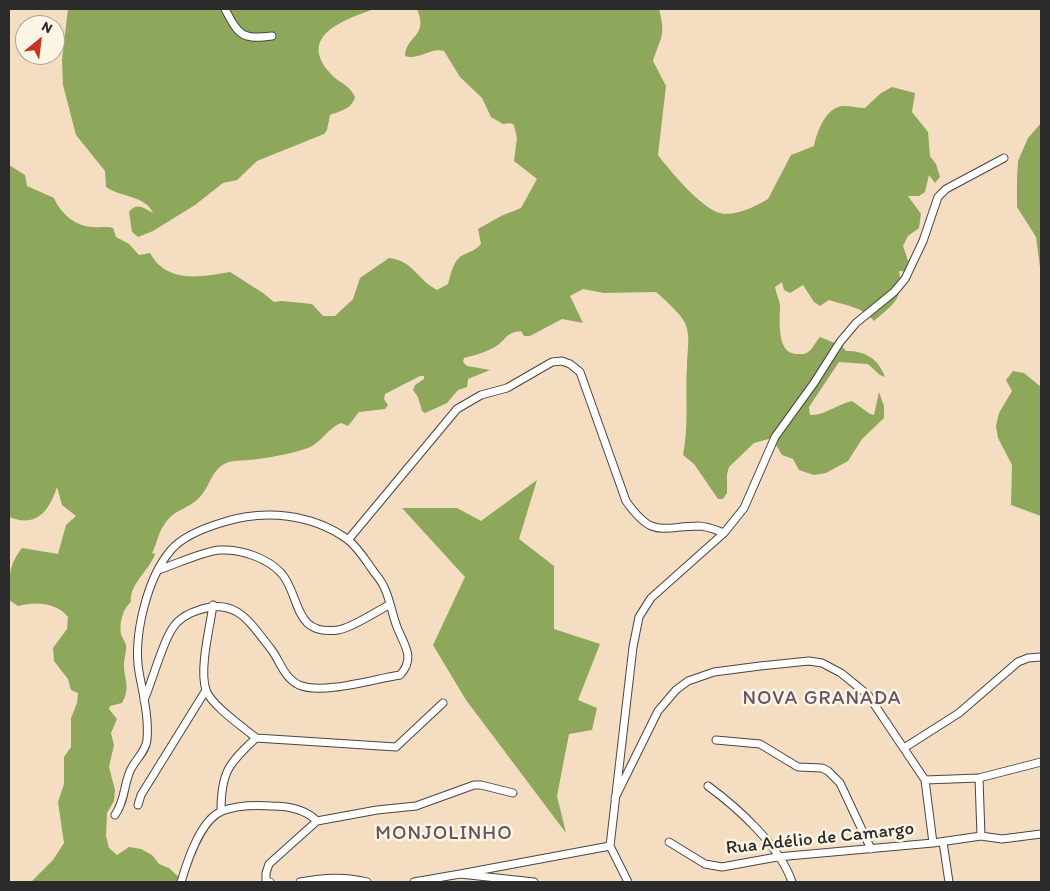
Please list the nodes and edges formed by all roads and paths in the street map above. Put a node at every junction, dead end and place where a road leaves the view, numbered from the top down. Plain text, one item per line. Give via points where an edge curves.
1 (225, 9) edge
2 (272, 36) dead end
3 (1004, 158) dead end
4 (724, 532) junction
5 (348, 540) junction
6 (157, 570) junction
7 (213, 605) junction
8 (389, 605) junction
9 (1041, 657) edge
10 (206, 690) junction
11 (144, 700) junction
12 (443, 703) dead end
13 (256, 738) junction
14 (716, 740) dead end
15 (904, 748) junction
16 (1041, 762) edge
17 (979, 778) junction
18 (925, 780) junction
19 (708, 786) dead end
20 (513, 793) dead end
21 (615, 798) junction
22 (138, 805) dead end
23 (221, 811) junction
24 (115, 815) dead end
25 (317, 821) junction
26 (1041, 834) edge
27 (980, 836) junction
28 (669, 842) dead end
29 (942, 842) junction
30 (933, 843) junction
31 (610, 846) junction
32 (871, 849) junction
33 (777, 856) junction
34 (460, 874) junction
35 (180, 882) edge
36 (268, 882) edge
37 (300, 882) edge
38 (367, 882) edge
39 (414, 882) edge
40 (534, 882) edge
41 (628, 882) edge
42 (792, 882) edge
43 (949, 882) edge

1 - 2 street via 240,34 252,39
3 - 4 street via 946,189 938,197 923,241 905,279 856,323 840,342 775,437 744,508
4 - 5 street via 697,526 660,529 638,516 626,501 580,372 562,361 552,362 507,388 481,396 458,409
4 - 21 street via 659,589 639,617
5 - 6 street via 317,525 285,515 250,515 223,522 186,538 171,550
5 - 8 street via 364,556 384,587
6 - 8 street via 219,550 260,557 282,574 299,614 308,624 326,631 340,630
6 - 11 street via 146,596 140,624 139,670
7 - 8 street via 234,608 250,622 288,678 307,687 326,688 400,675 407,667 408,654
7 - 10 street via 204,673
7 - 11 street via 188,614 172,629
9 - 15 street via 1018,662 959,712
10 - 13 street
10 - 22 street via 141,795
11 - 24 street via 146,746 131,769 123,803
12 - 13 street via 396,747
13 - 23 street via 230,765 221,785
14 - 32 street via 760,744 798,767 828,771 840,783
15 - 18 street
15 - 21 street via 868,695 841,672 822,663 788,663 714,672 688,681 667,700 649,726
16 - 17 street
17 - 18 street
17 - 27 street
18 - 30 street
19 - 33 street via 754,824
20 - 25 street via 474,785 416,806
21 - 31 street
23 - 25 street via 253,805 276,806 309,812
23 - 35 street via 204,828 192,848
25 - 36 street via 269,864
26 - 27 street, Rua Adélio de Camargo via 997,839
27 - 29 street, Rua Adélio de Camargo
28 - 33 street, Rua Adélio de Camargo via 713,866
29 - 30 street, Rua Adélio de Camargo
29 - 43 street
30 - 32 street, Rua Adélio de Camargo
31 - 34 street
31 - 41 street
32 - 33 street, Rua Adélio de Camargo
33 - 42 street
34 - 39 street
34 - 40 street
37 - 38 street via 326,878

